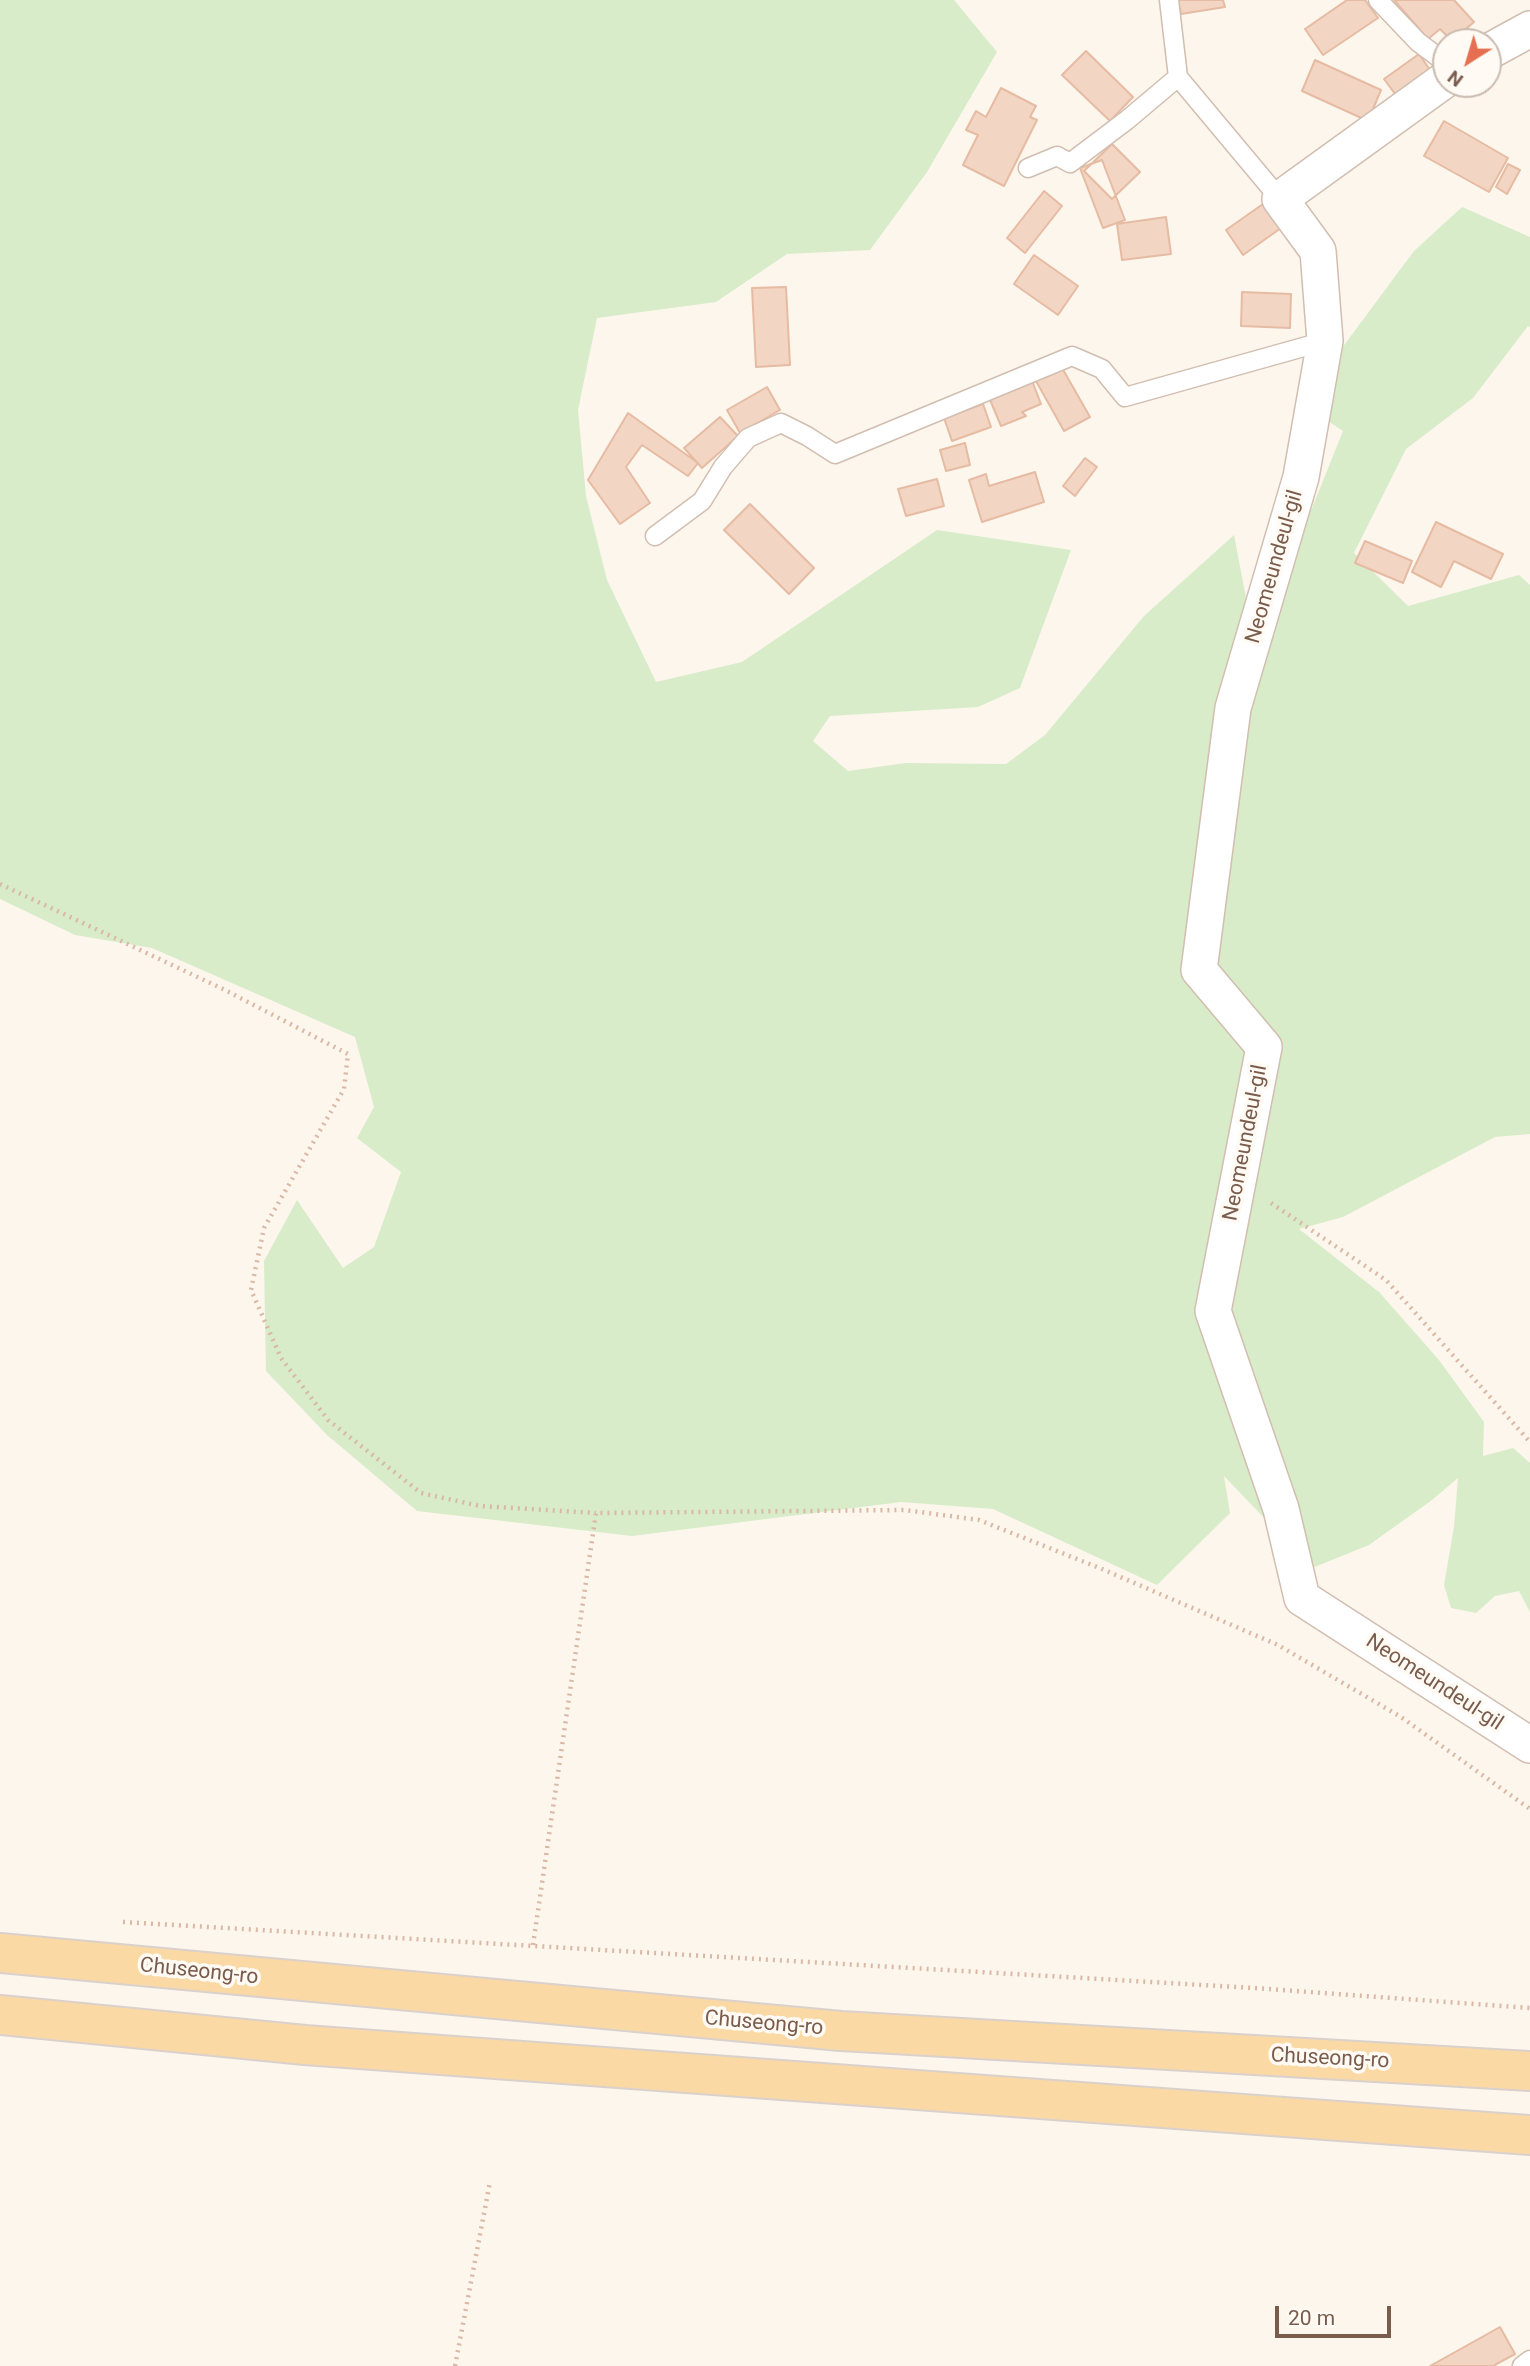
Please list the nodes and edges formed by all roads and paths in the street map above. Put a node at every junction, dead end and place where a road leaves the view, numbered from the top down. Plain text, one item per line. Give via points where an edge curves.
1 (1169, 0) edge
2 (1378, 0) edge
3 (1530, 29) edge
4 (1502, 44) edge
5 (1432, 53) edge
6 (1178, 77) junction
7 (1432, 89) edge
8 (1028, 168) dead end
9 (1280, 200) junction
10 (1325, 341) junction
11 (655, 536) dead end
12 (0, 884) edge
13 (1238, 1181) junction
14 (1530, 1442) edge
15 (596, 1513) junction
16 (1530, 1745) edge
17 (1530, 1809) edge
18 (119, 1922) dead end
19 (533, 1945) junction
20 (0, 1953) edge
21 (1530, 2008) edge
22 (0, 2015) edge
23 (1530, 2071) edge
24 (1530, 2135) edge
25 (489, 2182) dead end
26 (1530, 2360) edge
27 (455, 2366) edge
28 (1522, 2366) edge

1 - 6 lane
2 - 5 lane
3 - 4 street
6 - 8 lane via 1070,163 1057,156
6 - 9 lane, Neomeundeul-gil
7 - 9 street
9 - 10 street, Neomeundeul-gil via 1318,250
10 - 11 lane via 1125,397 1102,369 1072,356 835,454 781,423 748,438 702,501
10 - 13 street, Neomeundeul-gil via 1301,477 1233,708 1199,971 1264,1047
12 - 15 path via 223,989 348,1054 344,1089 264,1228 251,1290 281,1358 328,1420 421,1493 480,1506
13 - 14 path via 1387,1280
13 - 16 street, Neomeundeul-gil via 1213,1311 1281,1509 1301,1598
15 - 17 path via 905,1510 979,1520 1278,1645 1401,1717
15 - 19 path
18 - 19 path
19 - 21 path
20 - 23 main road, Chuseong-ro via 841,2031
22 - 24 main road via 305,2045
25 - 27 path
26 - 28 lane

